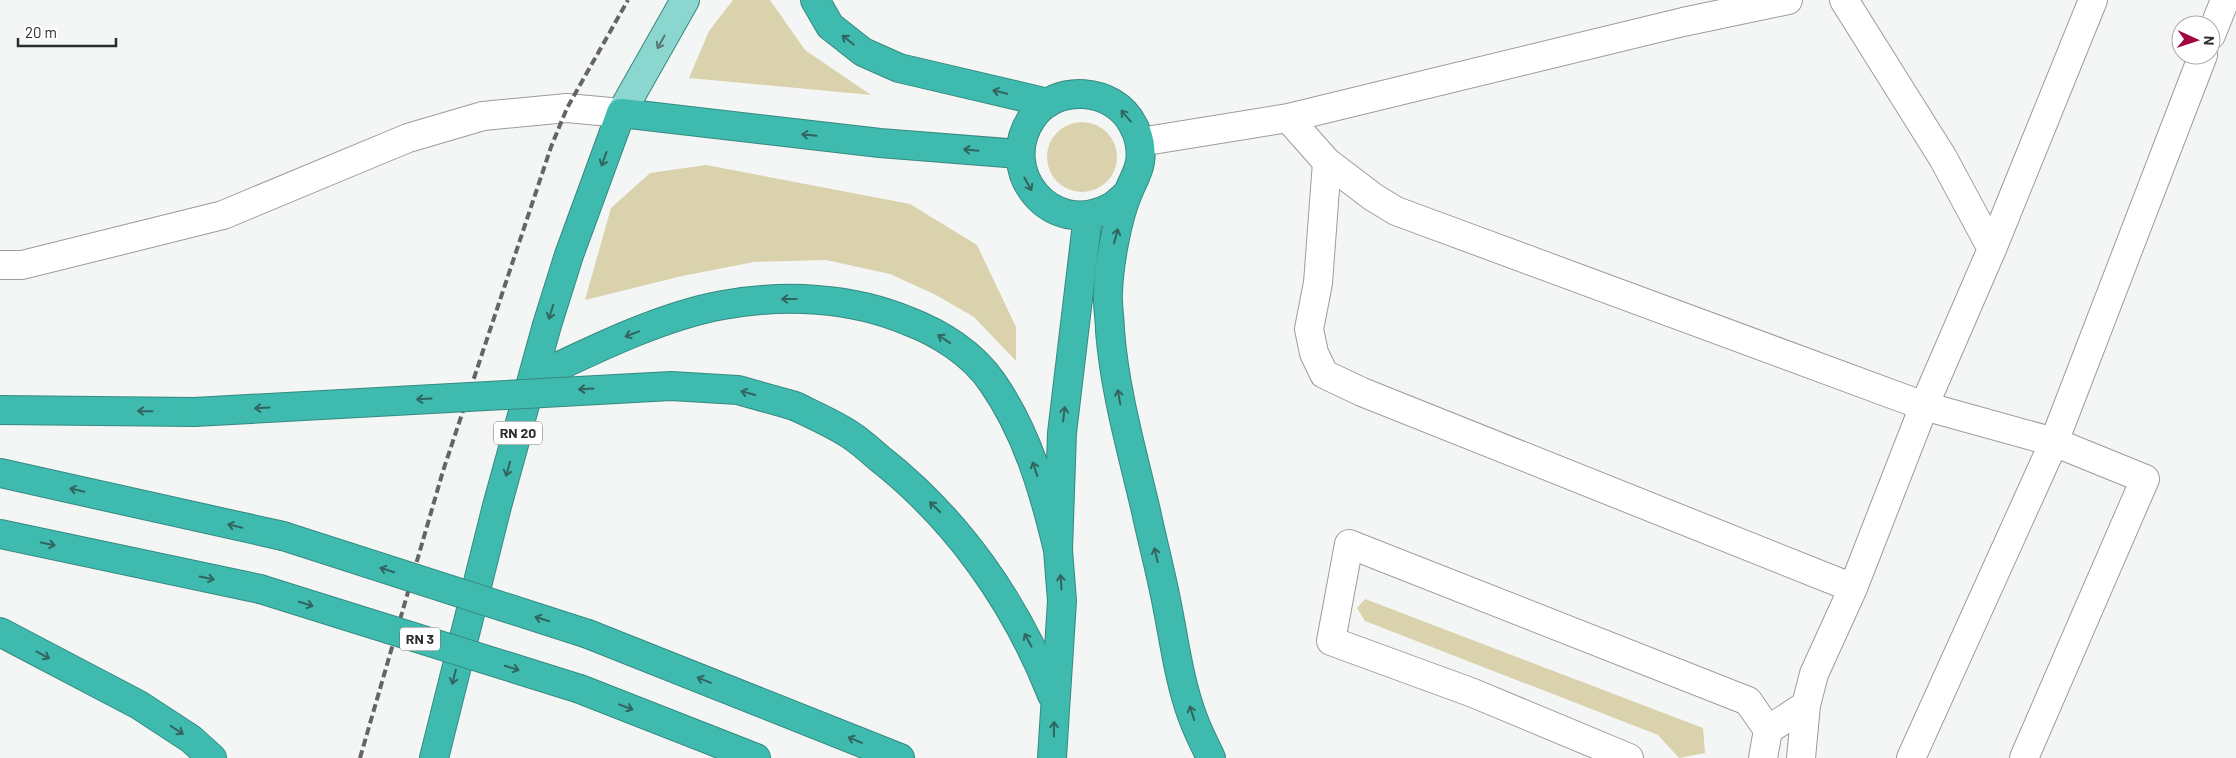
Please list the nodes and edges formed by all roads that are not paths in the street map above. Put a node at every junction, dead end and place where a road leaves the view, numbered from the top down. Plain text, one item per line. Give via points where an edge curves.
1 (686, 0) edge
2 (815, 0) edge
3 (1788, 0) edge
4 (1844, 0) edge
5 (2093, 0) edge
6 (2225, 0) edge
7 (2219, 15) edge
8 (2199, 65) edge
9 (1048, 103) junction
10 (621, 113) junction
11 (1288, 118) junction
12 (1140, 142) junction
13 (1019, 154) junction
14 (1327, 162) junction
15 (1128, 193) junction
16 (1088, 215) junction
17 (1992, 249) junction
18 (0, 265) edge
19 (534, 378) junction
20 (1924, 406) junction
21 (0, 410) edge
22 (2054, 442) junction
23 (0, 473) edge
24 (0, 534) edge
25 (1058, 550) junction
26 (1853, 588) junction
27 (0, 632) edge
28 (1054, 701) junction
29 (1806, 705) junction
30 (1768, 730) junction
31 (212, 758) edge
32 (434, 758) edge
33 (756, 758) edge
34 (900, 758) edge
35 (1052, 758) edge
36 (1211, 758) edge
37 (1629, 758) edge
38 (1763, 758) edge
39 (1801, 758) edge
40 (1911, 758) edge
41 (2024, 758) edge

1 -> 10 main road, RN 20
9 -> 2 highway via 899,68 863,52 830,26
3 - 11 street via 1683,22
4 - 17 street via 1943,158
5 - 17 street
6 - 7 street
8 - 22 street
12 -> 9 highway via 1133,123 1120,108 1104,98 1085,93 1066,95
9 - 13 highway via 1032,116 1023,134
13 -> 10 highway via 880,143
10 - 18 street via 567,108 483,116 408,138 223,215 22,265
10 -> 19 highway, RN 20 via 568,256
11 - 12 street
11 - 14 street
12 - 15 highway via 1141,160
13 -> 16 highway via 1023,175 1033,193 1048,207 1068,215
14 - 20 street via 1396,211
14 - 26 street via 1318,283 1309,329 1314,353 1324,374
15 - 16 highway via 1110,208
36 -> 15 highway via 1193,718 1182,679 1112,357 1108,294 1114,245
25 -> 16 highway via 1062,433
17 - 20 street
25 -> 19 highway via 1030,452 992,381 965,353 928,328 883,310 838,301 787,299 723,304 629,335
19 -> 32 highway, RN 20 via 497,506
20 - 22 street
20 - 26 street
28 -> 21 highway, bridge via 1039,662 997,586 941,514 900,473 850,434 795,406 738,390 671,386 194,412
22 - 40 street
22 - 41 street via 2145,479
34 -> 23 highway, bridge via 588,634 283,536
24 -> 33 highway, RN 3, bridge via 260,589 580,689
28 -> 25 highway via 1062,601
26 - 29 street via 1814,674
27 -> 31 highway via 139,705 191,739
35 -> 28 highway
29 - 30 street
29 - 39 street
30 - 37 street via 1748,701 1349,544 1331,641 1473,693
30 - 38 street

